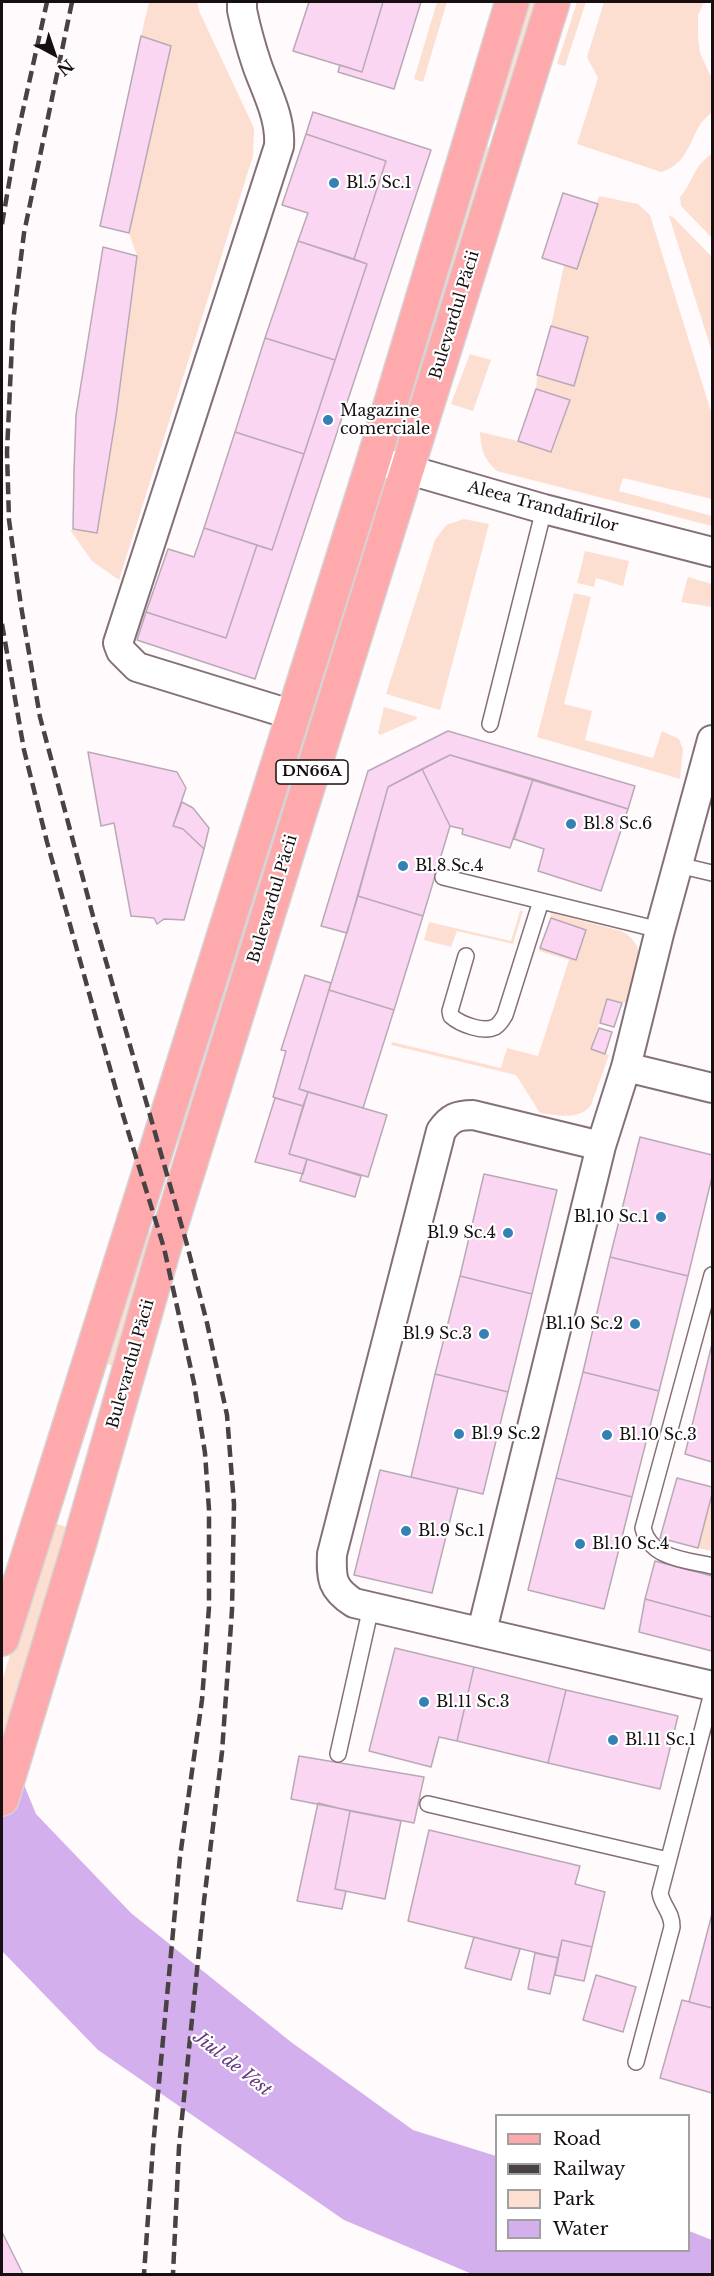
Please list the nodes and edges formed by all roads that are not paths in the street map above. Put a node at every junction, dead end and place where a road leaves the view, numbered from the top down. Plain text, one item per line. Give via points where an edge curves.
1 (242, 2) edge
2 (512, 2) edge
3 (553, 2) edge
4 (374, 459) junction
5 (407, 470) junction
6 (544, 509) junction
7 (712, 552) edge
8 (293, 715) junction
9 (490, 724) dead end
10 (712, 740) edge
11 (678, 865) junction
12 (712, 873) edge
13 (442, 877) dead end
14 (541, 901) junction
15 (660, 930) junction
16 (466, 956) dead end
17 (626, 1067) junction
18 (712, 1088) edge
19 (601, 1146) junction
20 (712, 1275) edge
21 (712, 1566) edge
22 (371, 1607) junction
23 (483, 1631) junction
24 (2, 1639) edge
25 (712, 1686) edge
26 (712, 1693) edge
27 (338, 1754) dead end
28 (2, 1799) edge
29 (428, 1804) dead end
30 (668, 1860) junction
31 (636, 2062) dead end

1 - 8 street via 256,63 278,118 279,146 118,643 137,668
2 - 4 main road, DN66A
3 - 5 main road, Bulevardul Păcii / DN66A
4 - 5 street, Aleea Trandafirilor
4 - 8 main road, DN66A
5 - 6 street, Aleea Trandafirilor
5 - 28 main road, Bulevardul Păcii / DN66A via 164,1248
6 - 7 street, Aleea Trandafirilor
6 - 9 lane
8 - 24 main road, DN66A
10 - 11 street
11 - 12 lane
11 - 15 street
13 - 14 lane
14 - 15 lane
14 - 16 lane via 505,1015 496,1026 486,1029 451,1016
15 - 17 street
17 - 18 street
17 - 19 street
19 - 22 street via 472,1115 449,1120 441,1131 332,1554 335,1587 354,1603
19 - 23 street
20 - 21 lane via 643,1528 652,1547 664,1554
22 - 23 street
22 - 27 lane
23 - 25 street
26 - 30 lane
29 - 30 lane
30 - 31 lane via 660,1893 672,1917 672,1928

